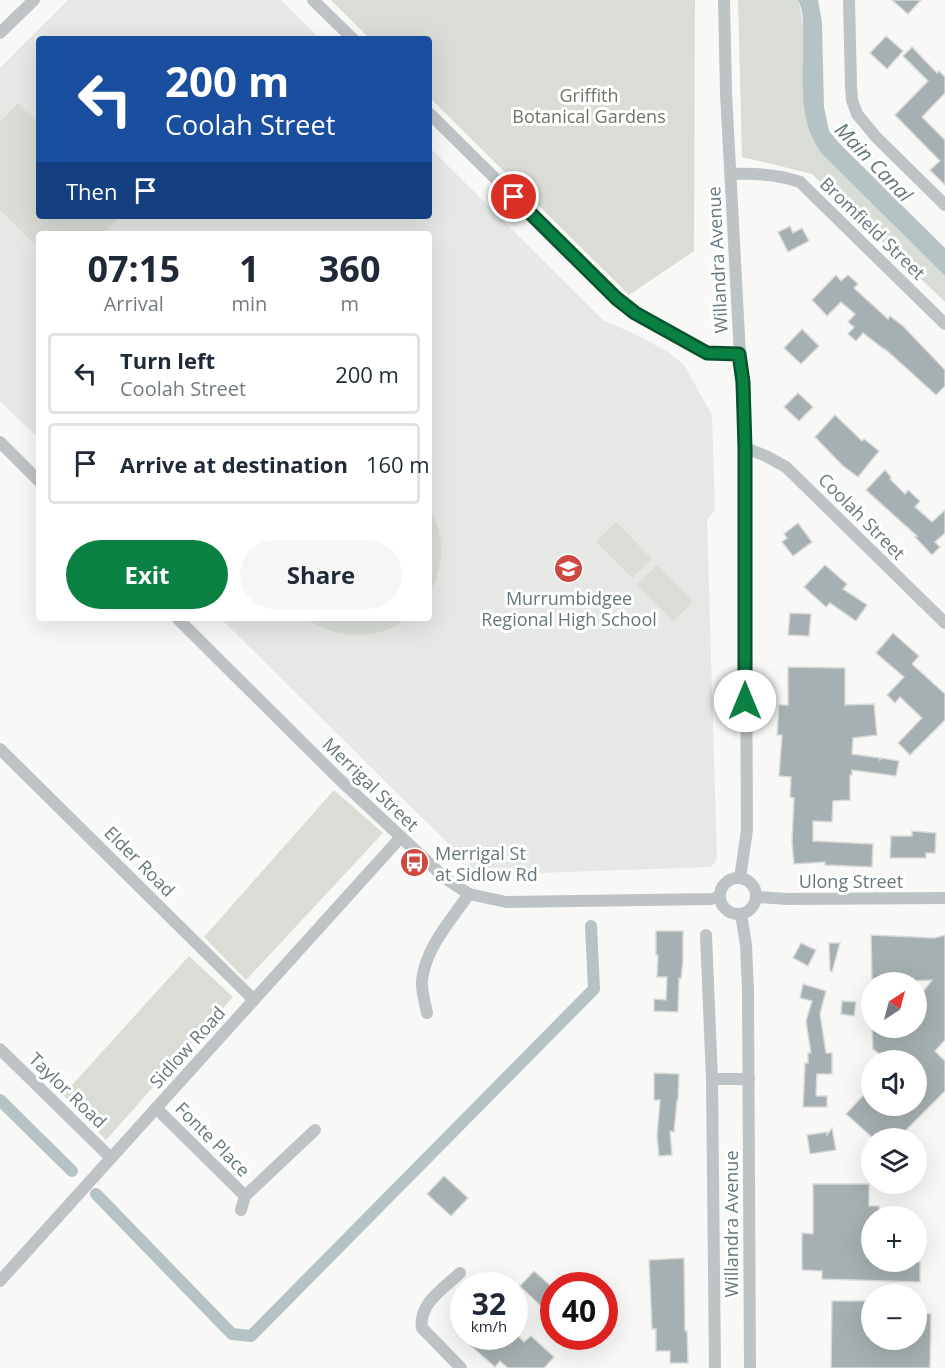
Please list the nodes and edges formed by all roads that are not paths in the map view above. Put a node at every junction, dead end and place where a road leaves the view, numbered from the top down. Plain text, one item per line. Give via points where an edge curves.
1 (34, 0) edge
2 (313, 0) edge
3 (724, 0) edge
4 (849, 0) edge
5 (0, 33) edge
6 (350, 36) edge
7 (432, 116) edge
8 (731, 174) junction
9 (945, 206) edge
10 (945, 324) edge
11 (739, 354) junction
12 (0, 442) edge
13 (745, 448) junction
14 (36, 478) edge
15 (180, 621) edge
16 (945, 623) edge
17 (0, 749) edge
18 (401, 837) junction
19 (740, 878) junction
20 (469, 894) junction
21 (720, 897) junction
22 (757, 897) junction
23 (945, 898) edge
24 (741, 914) junction
25 (706, 934) dead end
26 (254, 1000) junction
27 (427, 1013) dead end
28 (0, 1049) edge
29 (712, 1079) junction
30 (749, 1079) junction
31 (156, 1108) junction
32 (315, 1130) dead end
33 (111, 1158) junction
34 (245, 1196) junction
35 (241, 1210) dead end
36 (0, 1281) edge
37 (450, 1283) edge
38 (461, 1368) edge
39 (715, 1368) edge
40 (750, 1368) edge

1 - 5 street
2 - 6 street
3 - 8 street, Willandra Avenue
4 - 9 street via 851,86 857,114
7 - 11 street via 635,313 707,353
8 - 10 street, Bromfield Street via 784,176 800,182
8 - 11 street, Willandra Avenue
11 - 13 street, Willandra Avenue
12 - 14 street
13 - 16 street, Coolah Street via 786,467
13 - 19 street, Willandra Avenue via 747,830
15 - 18 street, Merrigal Street
17 - 26 street, Elder Road
18 - 20 street, Merrigal Street via 446,879
18 - 26 street, Sidlow Road
19 - 21 street via 725,883
19 - 22 street via 752,884
20 - 21 street, Merrigal Street via 506,902
20 - 27 street via 439,936 429,958 422,980
21 - 24 street via 722,906
22 - 23 street, Ulong Street
22 - 24 street via 752,908
24 - 30 street, Willandra Avenue via 747,968
25 - 29 street, Willandra Avenue
26 - 31 street, Sidlow Road
28 - 33 street, Taylor Road
29 - 30 street
29 - 39 street, Willandra Avenue
30 - 40 street, Willandra Avenue
31 - 33 street, Sidlow Road
31 - 34 street, Fonte Place
32 - 34 street, Fonte Place
33 - 36 street, Sidlow Road
34 - 35 street, Fonte Place
37 - 38 street via 427,1305 422,1328

